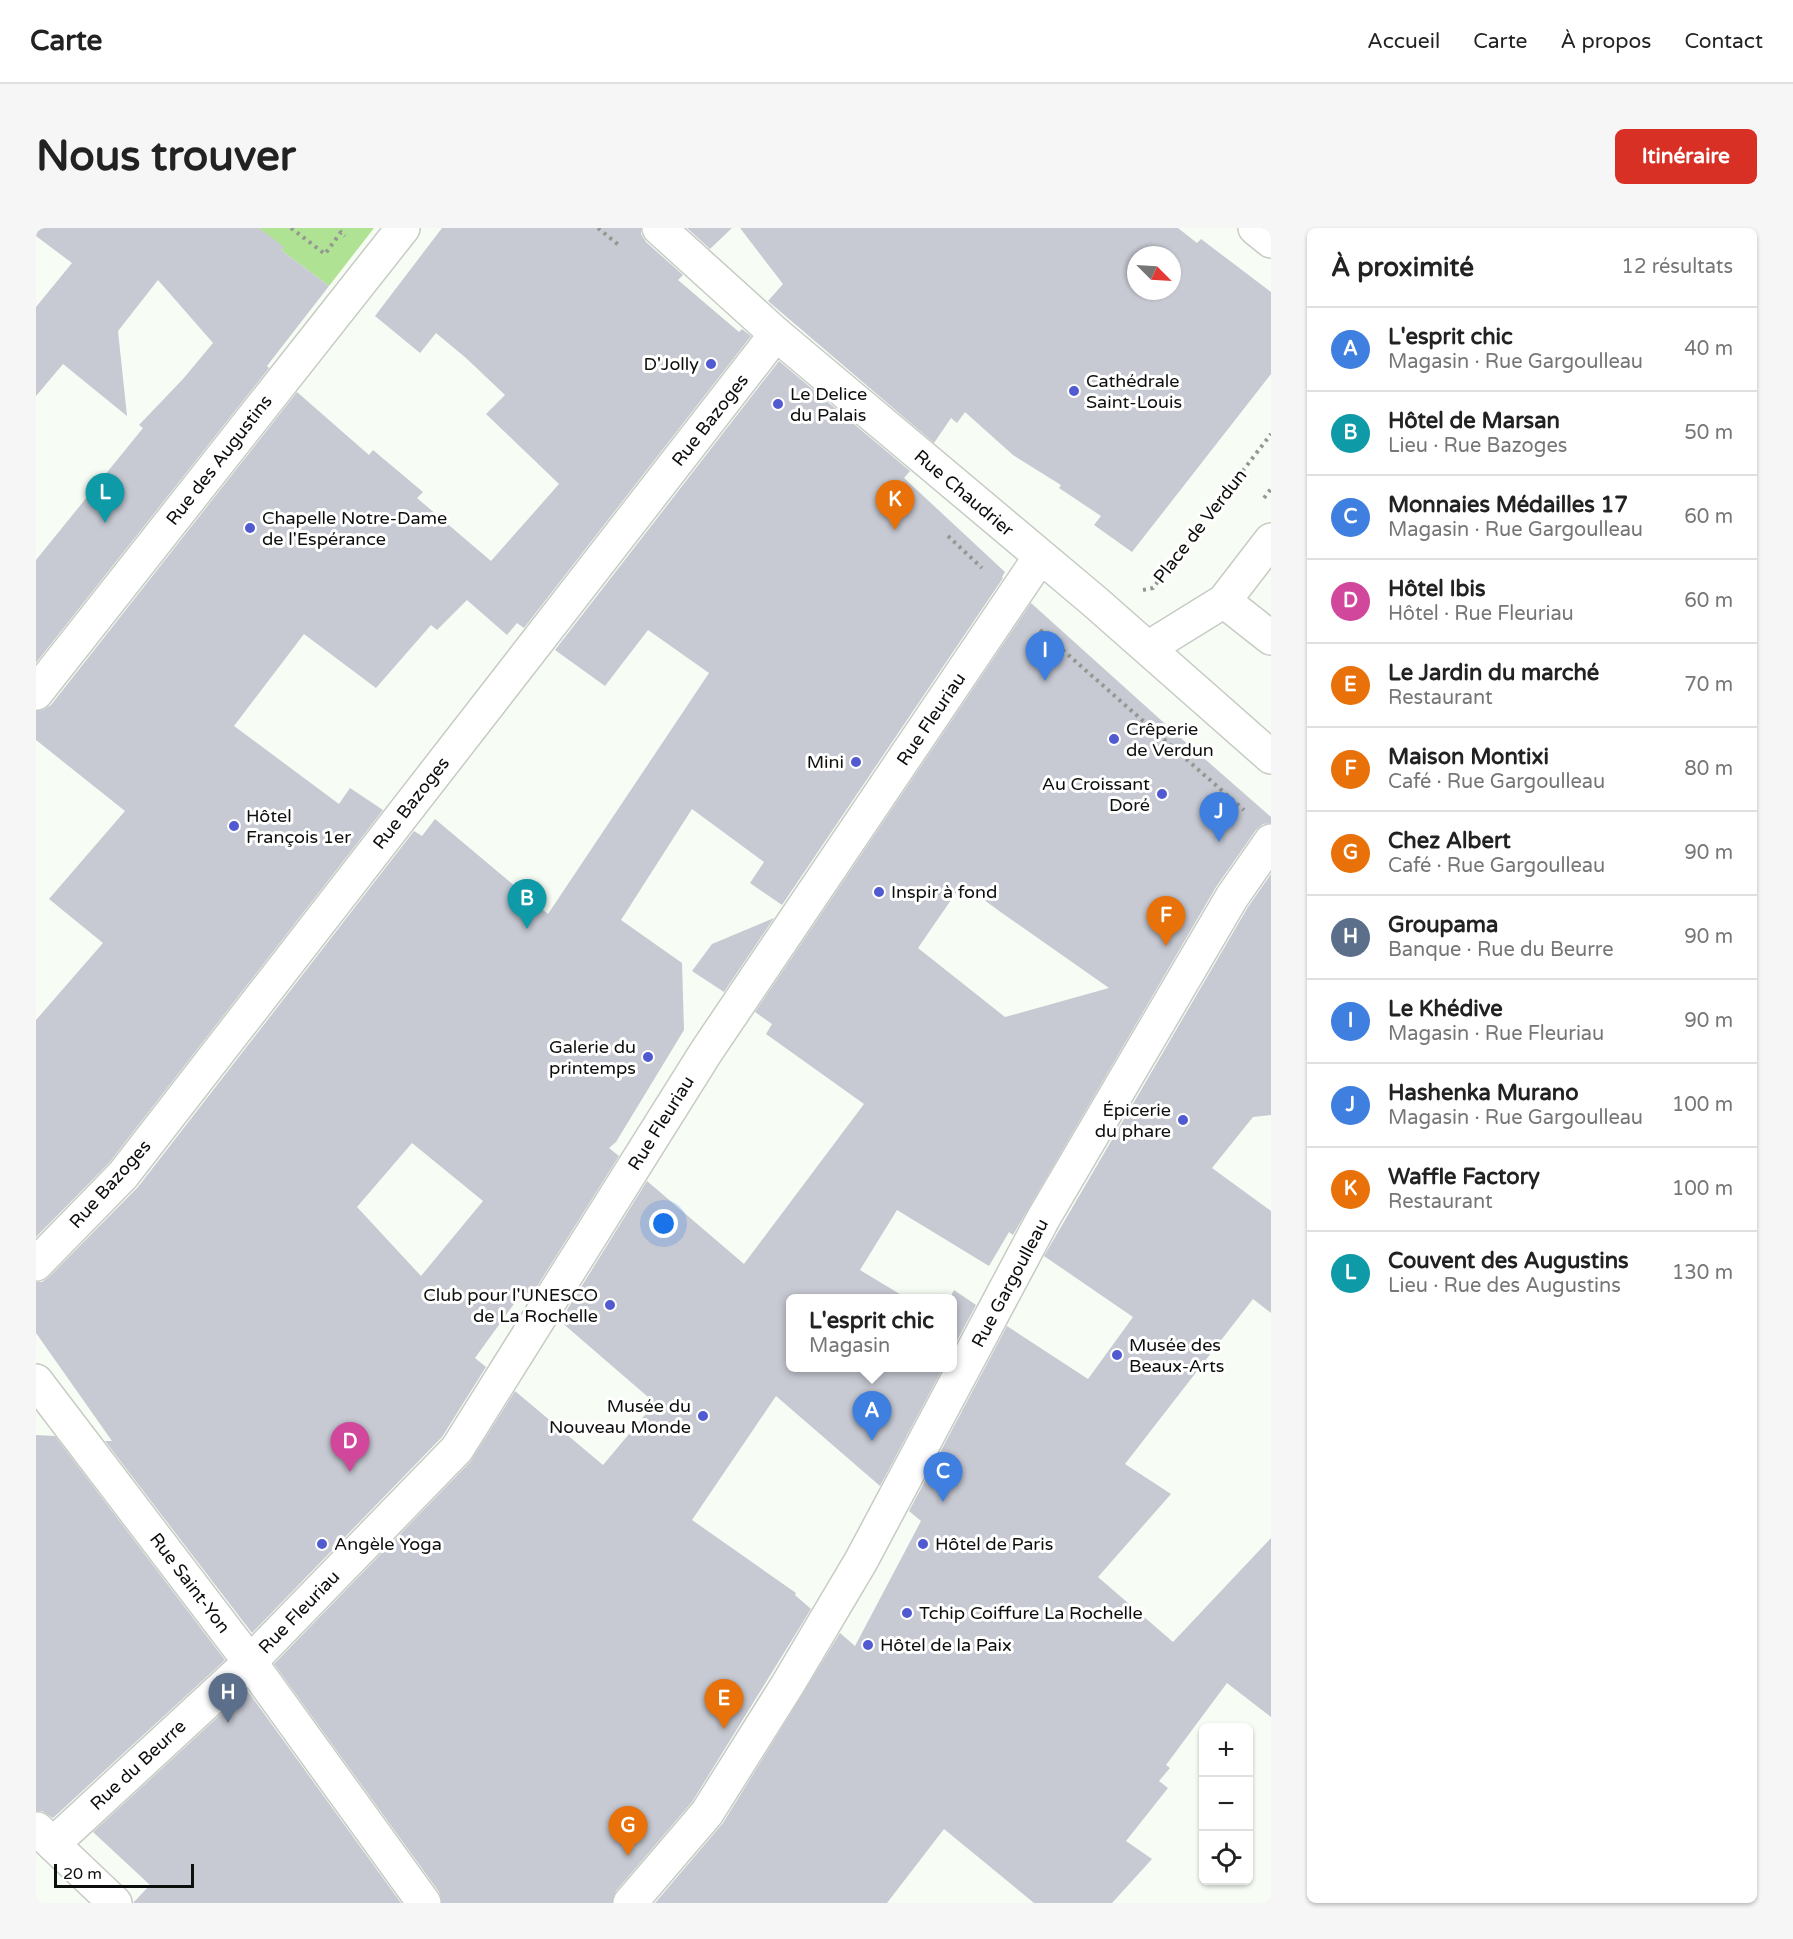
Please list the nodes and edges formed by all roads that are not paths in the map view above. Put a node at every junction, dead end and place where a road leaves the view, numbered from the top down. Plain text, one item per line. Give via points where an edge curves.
1 (403, 228) edge
2 (660, 228) edge
3 (1255, 228) edge
4 (1271, 241) edge
5 (776, 334) junction
6 (1271, 540) edge
7 (1040, 557) junction
8 (1224, 601) junction
9 (1271, 638) edge
10 (1148, 648) junction
11 (36, 693) edge
12 (1271, 756) edge
13 (1271, 841) edge
14 (36, 1264) edge
15 (36, 1381) edge
16 (250, 1662) junction
17 (44, 1836) edge
18 (115, 1903) edge
19 (424, 1903) edge
20 (630, 1903) edge

1 - 11 street, Rue des Augustins
2 - 5 street, Rue Chaudrier
3 - 4 street
5 - 7 street, Rue Chaudrier
5 - 14 street, Rue Bazoges via 123,1175
6 - 8 street
7 - 10 street, Rue Chaudrier
7 - 16 street, Rue Fleuriau via 706,1052 457,1449
8 - 9 street
8 - 10 street
10 - 12 street, Rue Chaudrier
13 - 20 street, Rue Gargoulleau via 1232,897 1043,1219 861,1560 788,1684 707,1813
15 - 16 street, Rue Saint-Yon
16 - 17 street, Rue du Beurre
16 - 19 street, Rue Saint-Yon
17 - 18 street

